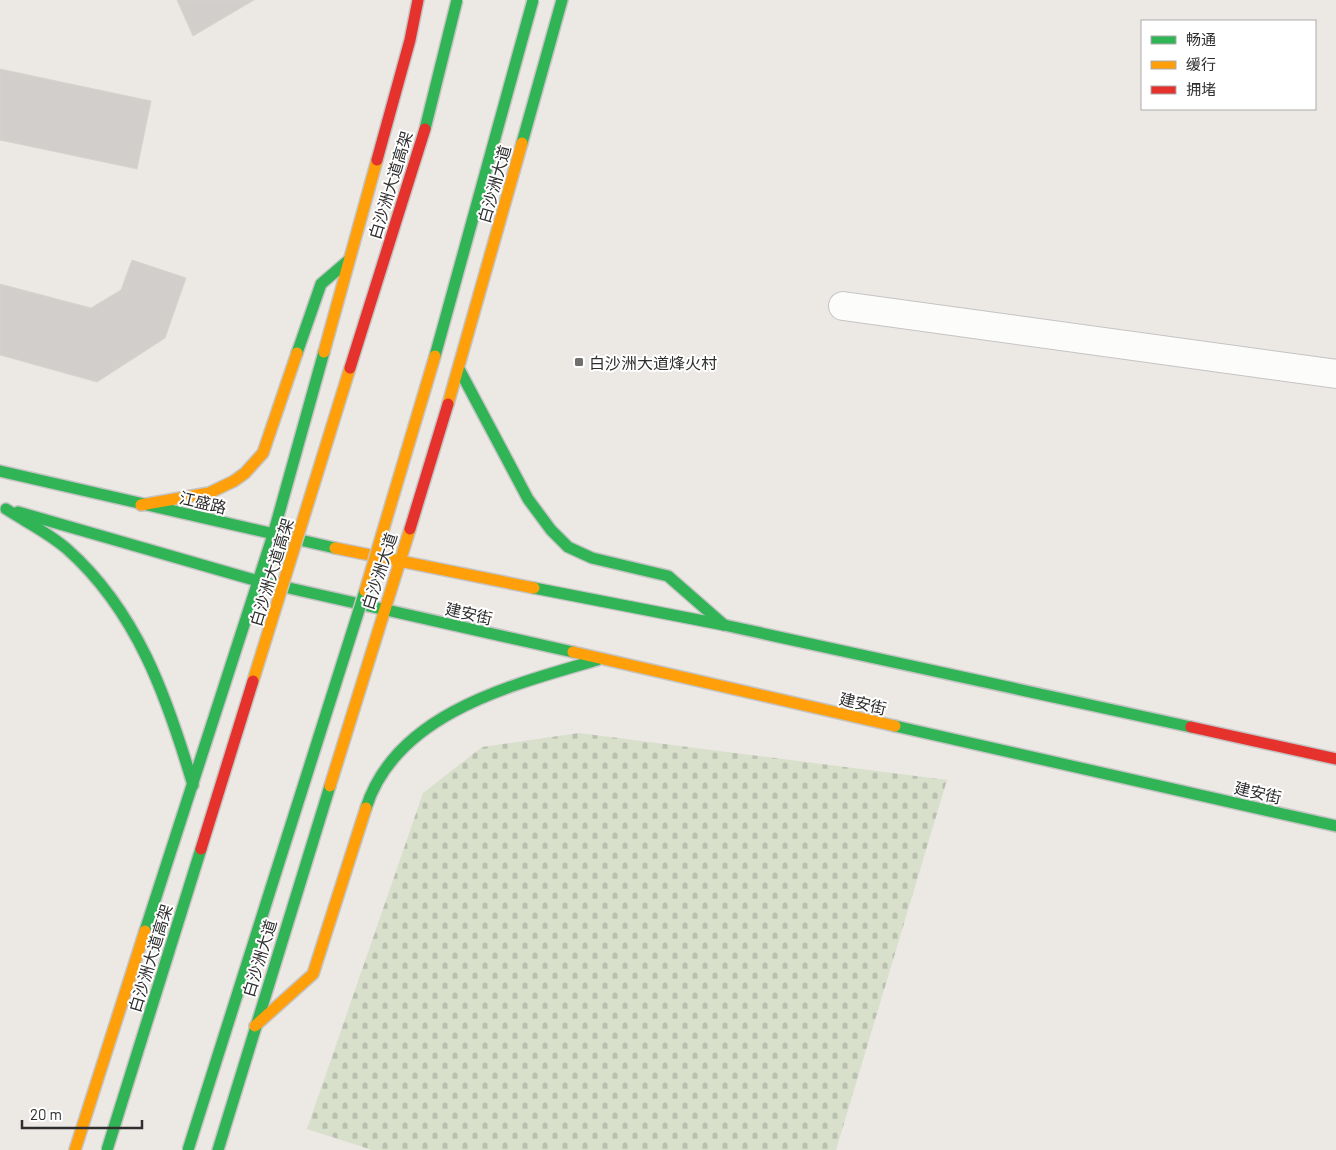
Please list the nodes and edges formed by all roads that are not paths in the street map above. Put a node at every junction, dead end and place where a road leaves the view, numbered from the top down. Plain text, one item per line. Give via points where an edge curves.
1 (418, 0) edge
2 (456, 0) edge
3 (533, 0) edge
4 (562, 0) edge
5 (349, 260) junction
6 (843, 306) dead end
7 (459, 369) junction
8 (1336, 374) edge
9 (0, 471) edge
10 (141, 505) junction
11 (3, 508) edge
12 (273, 535) junction
13 (400, 562) junction
14 (258, 581) junction
15 (384, 610) junction
16 (724, 625) junction
17 (597, 660) junction
18 (1336, 759) edge
19 (193, 785) junction
20 (1336, 826) edge
21 (254, 1027) junction
22 (75, 1150) edge
23 (107, 1150) edge
24 (188, 1150) edge
25 (218, 1150) edge

1 - 5 main road via 410,40
2 - 23 main road, 白沙洲大道高架, bridge via 424,131
3 - 24 main road, bridge via 494,153 369,581
4 - 7 main road, 白沙洲大道
5 - 10 main road via 322,284 263,453 244,474 224,486 194,497
5 - 12 main road
6 - 8 street
7 - 13 main road, 白沙洲大道
7 - 16 main road via 528,499 568,547 592,558 668,576
9 - 10 main road, 江盛路
10 - 12 main road, 江盛路
11 - 14 main road
11 - 19 main road via 65,548 101,581 130,622 153,665
12 - 13 main road, 江盛路
12 - 14 main road
13 - 15 main road, 白沙洲大道
13 - 16 main road
14 - 15 main road
14 - 19 main road
15 - 17 main road, 建安街
15 - 21 main road, 白沙洲大道
16 - 18 main road
17 - 20 main road, 建安街
17 - 21 main road via 510,686 472,704 437,723 406,745 387,764 372,789 313,974
19 - 22 main road
21 - 25 main road, 白沙洲大道

